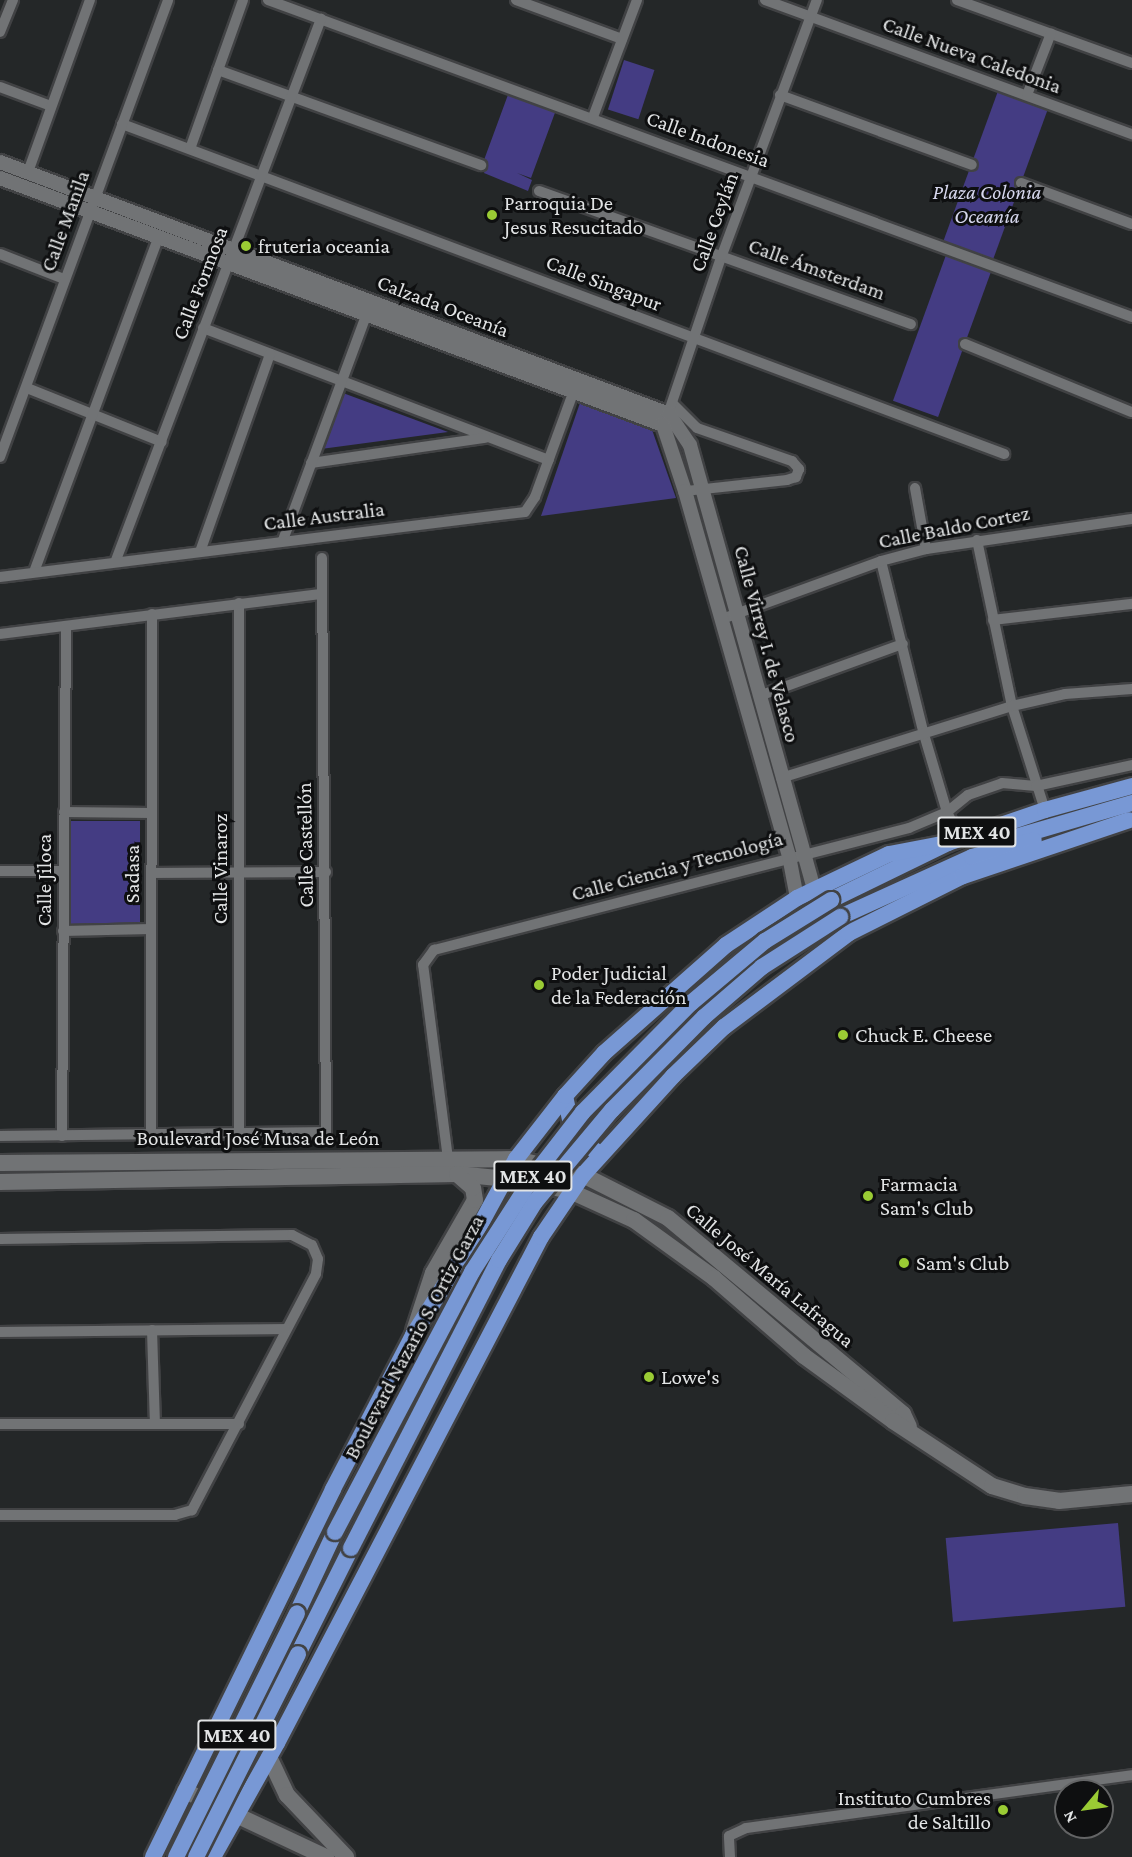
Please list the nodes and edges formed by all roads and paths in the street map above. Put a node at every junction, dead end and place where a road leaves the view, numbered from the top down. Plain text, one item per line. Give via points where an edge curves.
1 (13, 0) edge
2 (90, 0) edge
3 (168, 0) edge
4 (243, 0) edge
5 (268, 0) edge
6 (516, 0) edge
7 (637, 0) edge
8 (765, 0) edge
9 (817, 0) edge
10 (957, 0) edge
11 (810, 17) junction
12 (321, 19) junction
13 (0, 32) edge
14 (1051, 33) junction
15 (622, 39) junction
16 (1132, 63) edge
17 (218, 70) junction
18 (0, 87) edge
19 (780, 95) junction
20 (1027, 95) junction
21 (292, 97) junction
22 (51, 106) junction
23 (593, 117) junction
24 (122, 123) junction
25 (1132, 134) edge
26 (190, 149) junction
27 (0, 162) edge
28 (481, 165) dead end
29 (972, 165) dead end
30 (28, 172) junction
31 (262, 175) junction
32 (752, 176) junction
33 (0, 178) edge
34 (1021, 183) dead end
35 (539, 191) dead end
36 (92, 204) junction
37 (1132, 224) edge
38 (159, 236) junction
39 (0, 254) edge
40 (722, 255) junction
41 (232, 256) junction
42 (64, 279) junction
43 (371, 301) junction
44 (365, 316) junction
45 (1132, 317) edge
46 (911, 324) dead end
47 (203, 328) junction
48 (694, 338) junction
49 (965, 344) dead end
50 (270, 354) junction
51 (339, 381) junction
52 (27, 388) junction
53 (573, 393) junction
54 (1132, 412) edge
55 (668, 414) junction
56 (94, 416) junction
57 (485, 438) junction
58 (162, 442) junction
59 (1004, 454) dead end
60 (0, 457) edge
61 (549, 460) junction
62 (311, 463) junction
63 (702, 487) junction
64 (915, 488) dead end
65 (685, 491) junction
66 (1132, 519) edge
67 (283, 540) junction
68 (977, 540) junction
69 (201, 549) junction
70 (926, 549) junction
71 (322, 558) dead end
72 (116, 560) junction
73 (880, 561) junction
74 (34, 572) junction
75 (0, 577) edge
76 (322, 594) junction
77 (239, 603) junction
78 (1132, 604) edge
79 (736, 613) junction
80 (152, 614) junction
81 (722, 619) junction
82 (993, 620) junction
83 (66, 626) junction
84 (0, 634) edge
85 (903, 644) junction
86 (1132, 689) edge
87 (759, 696) junction
88 (1012, 706) junction
89 (923, 731) junction
90 (1132, 765) edge
91 (782, 778) junction
92 (1036, 786) junction
93 (1132, 786) edge
94 (1045, 810) junction
95 (64, 812) junction
96 (947, 812) junction
97 (152, 813) junction
98 (1131, 814) edge
99 (954, 841) junction
100 (795, 854) junction
101 (0, 871) edge
102 (64, 871) junction
103 (239, 872) junction
104 (326, 872) junction
105 (151, 873) junction
106 (814, 889) junction
107 (797, 898) junction
108 (151, 929) junction
109 (63, 931) junction
110 (565, 1096) junction
111 (151, 1135) junction
112 (239, 1135) junction
113 (0, 1136) edge
114 (62, 1136) junction
115 (605, 1152) junction
116 (448, 1159) junction
117 (516, 1159) junction
118 (0, 1163) edge
119 (457, 1174) junction
120 (583, 1175) junction
121 (504, 1179) junction
122 (0, 1182) edge
123 (570, 1191) junction
124 (482, 1224) junction
125 (541, 1237) junction
126 (0, 1239) edge
127 (693, 1239) junction
128 (714, 1278) junction
129 (285, 1329) junction
130 (152, 1330) junction
131 (0, 1332) edge
132 (413, 1335) junction
133 (155, 1423) junction
134 (0, 1424) edge
135 (239, 1424) junction
136 (911, 1430) junction
137 (1132, 1494) edge
138 (0, 1515) edge
139 (390, 1527) junction
140 (332, 1538) junction
141 (290, 1581) junction
142 (330, 1589) junction
143 (269, 1757) junction
144 (1132, 1775) edge
145 (185, 1791) junction
146 (234, 1816) junction
147 (153, 1857) edge
148 (176, 1857) edge
149 (196, 1857) edge
150 (213, 1857) edge
151 (326, 1857) edge
152 (346, 1857) edge
153 (730, 1857) edge

1 - 13 street
2 - 22 street
3 - 24 street, Calle Manila
4 - 17 street
5 - 12 street, Calle Indonesia
6 - 15 street
7 - 15 street
8 - 11 street, Calle Nueva Caledonia
9 - 11 street, Calle Ceylán
10 - 14 street
11 - 19 street, Calle Ceylán
11 - 20 street, Calle Nueva Caledonia
12 - 21 street, Calle Formosa
12 - 23 street, Calle Indonesia
14 - 16 street
14 - 20 street
15 - 23 street
17 - 21 street
17 - 26 street
18 - 22 street
19 - 29 street
19 - 32 street, Calle Ceylán
20 - 25 street, Calle Nueva Caledonia
21 - 28 street
21 - 31 street, Calle Formosa
22 - 30 street
23 - 32 street, Calle Indonesia
24 - 26 street, Calle Singapur
24 - 36 street, Calle Manila
26 - 31 street, Calle Singapur
27 - 30 street, Calzada Oceanía
30 - 36 street, Calzada Oceanía
31 - 41 street, Calle Formosa
31 - 48 street, Calle Singapur
32 - 40 street, Calle Ceylán
32 - 45 street, Calle Indonesia
33 - 36 street, Calzada Oceanía
34 - 37 street
35 - 40 street, Calle Ámsterdam
36 - 38 street, Calzada Oceanía
36 - 41 street, Calzada Oceanía
36 - 42 street, Calle Manila
38 - 41 street, Calzada Oceanía
38 - 56 street
39 - 42 street
40 - 46 street, Calle Ámsterdam
40 - 48 street, Calle Ceylán
41 - 43 street, Calzada Oceanía
41 - 44 street, Calzada Oceanía
41 - 47 street, Calle Formosa
42 - 52 street, Calle Manila
43 - 44 street
43 - 55 street, Calzada Oceanía
44 - 51 street
44 - 53 street, Calzada Oceanía
47 - 50 street
47 - 58 street, Calle Formosa
48 - 55 street, Calle Ceylán
48 - 59 street, Calle Singapur
49 - 54 street
50 - 51 street
50 - 69 street
51 - 57 street
51 - 62 street
52 - 56 street
52 - 60 street, Calle Manila
53 - 55 street, Calzada Oceanía
53 - 61 street, Calle Australia
55 - 63 street, Calle Virrey I. de Velasco via 686,437
55 - 63 street, Calzada Oceanía via 792,461 799,473 787,480
55 - 65 street, Calle Virrey I. de Velasco
56 - 58 street
56 - 74 street
57 - 61 street
57 - 62 street
58 - 72 street, Calle Formosa
61 - 67 street, Calle Australia via 525,512
62 - 67 street
63 - 65 street
63 - 79 street, Calle Virrey I. de Velasco
64 - 70 street
65 - 81 street, Calle Virrey I. de Velasco
66 - 68 street, Calle Baldo Cortez
67 - 69 street, Calle Australia
68 - 70 street, Calle Baldo Cortez
68 - 82 street
69 - 72 street, Calle Australia
70 - 73 street, Calle Baldo Cortez
71 - 76 street, Calle Castellón
72 - 74 street, Calle Australia
73 - 79 street, Calle Baldo Cortez
73 - 85 street
74 - 75 street, Calle Australia
76 - 77 street
76 - 104 street, Calle Castellón
77 - 80 street
77 - 103 street, Calle Vinaroz
78 - 82 street
79 - 81 street, Calle Baldo Cortez
79 - 87 street, Calle Virrey I. de Velasco
80 - 83 street
80 - 97 street, Sadasa
81 - 100 street, Calle Virrey I. de Velasco
82 - 88 street
83 - 84 street
83 - 95 street, Calle Jiloca
85 - 87 street
85 - 89 street
86 - 88 street via 1065,694
87 - 91 street, Calle Virrey I. de Velasco
88 - 89 street
88 - 92 street
89 - 91 street
89 - 96 street
90 - 92 street, Calle Ciencia y Tecnología
91 - 100 street, Calle Virrey I. de Velasco
92 - 94 street
92 - 96 street, Calle Ciencia y Tecnología via 1002,783 958,800
93 - 94 highway, Boulevard Nazario S. Ortiz Garza / MEX 40
94 - 99 highway, Boulevard Nazario S. Ortiz Garza / MEX 40
95 - 97 street
95 - 102 street, Calle Jiloca
96 - 99 street
96 - 100 street, Calle Ciencia y Tecnología via 909,828
97 - 105 street, Sadasa
98 - 115 highway via 963,876 849,933 724,1027 673,1076
98 - 142 highway, Boulevard Nazario S. Ortiz Garza / MEX 40, bridge via 972,857 840,917 770,961 704,1017 612,1110 535,1202 499,1260
99 - 106 highway via 889,854
99 - 140 highway, Boulevard Nazario S. Ortiz Garza / MEX 40, bridge via 831,900 756,948 691,1003 591,1104 535,1174 472,1272
100 - 106 street, Calle Virrey I. de Velasco
100 - 107 street, Calle Virrey I. de Velasco
100 - 116 street, Calle Ciencia y Tecnología via 427,955 424,974
101 - 102 street
102 - 109 street, Calle Jiloca
103 - 104 street
103 - 105 street
103 - 112 street, Calle Vinaroz
104 - 112 street, Calle Castellón via 326,1132
105 - 108 street, Sadasa
106 - 107 highway
107 - 110 highway via 726,945 671,991
108 - 109 street
108 - 111 street, Sadasa
109 - 114 street, Calle Jiloca
110 - 115 highway via 567,1115 579,1140 593,1150
110 - 117 highway
111 - 112 street
111 - 114 street
113 - 114 street
115 - 120 highway
116 - 117 main road, Boulevard José Musa de León
116 - 118 main road, Boulevard José Musa de León
117 - 120 main road, Calle José María Lafragua
117 - 121 highway
119 - 121 main road, Boulevard José Musa de León
119 - 122 main road, Boulevard José Musa de León
119 - 132 main road via 473,1188 476,1200 430,1282
120 - 123 highway
120 - 127 main road, Calle José María Lafragua via 640,1202
121 - 123 main road, Calle José María Lafragua
121 - 124 highway
123 - 125 highway
123 - 128 main road, Calle José María Lafragua via 634,1220
124 - 125 highway via 499,1215 520,1216
124 - 132 highway
125 - 139 highway
126 - 129 street via 292,1235 312,1245 317,1254 316,1274
127 - 128 main road via 699,1258
127 - 136 main road, Calle José María Lafragua via 903,1414
128 - 136 main road, Calle José María Lafragua via 804,1356
129 - 130 street
129 - 135 street
130 - 131 street
130 - 133 street
132 - 141 highway
133 - 134 street
133 - 135 street
135 - 138 street via 192,1510 176,1515
136 - 137 main road, Calle José María Lafragua via 992,1486 1025,1496 1059,1500
139 - 142 highway
139 - 143 highway
140 - 141 highway
140 - 148 highway, Boulevard Nazario S. Ortiz Garza / MEX 40, bridge
141 - 145 highway
142 - 149 highway, Boulevard Nazario S. Ortiz Garza / MEX 40, bridge
143 - 146 highway
143 - 152 main road via 287,1795
144 - 153 street via 732,1833 728,1840
145 - 146 main road
145 - 147 highway
146 - 150 highway
146 - 151 main road

